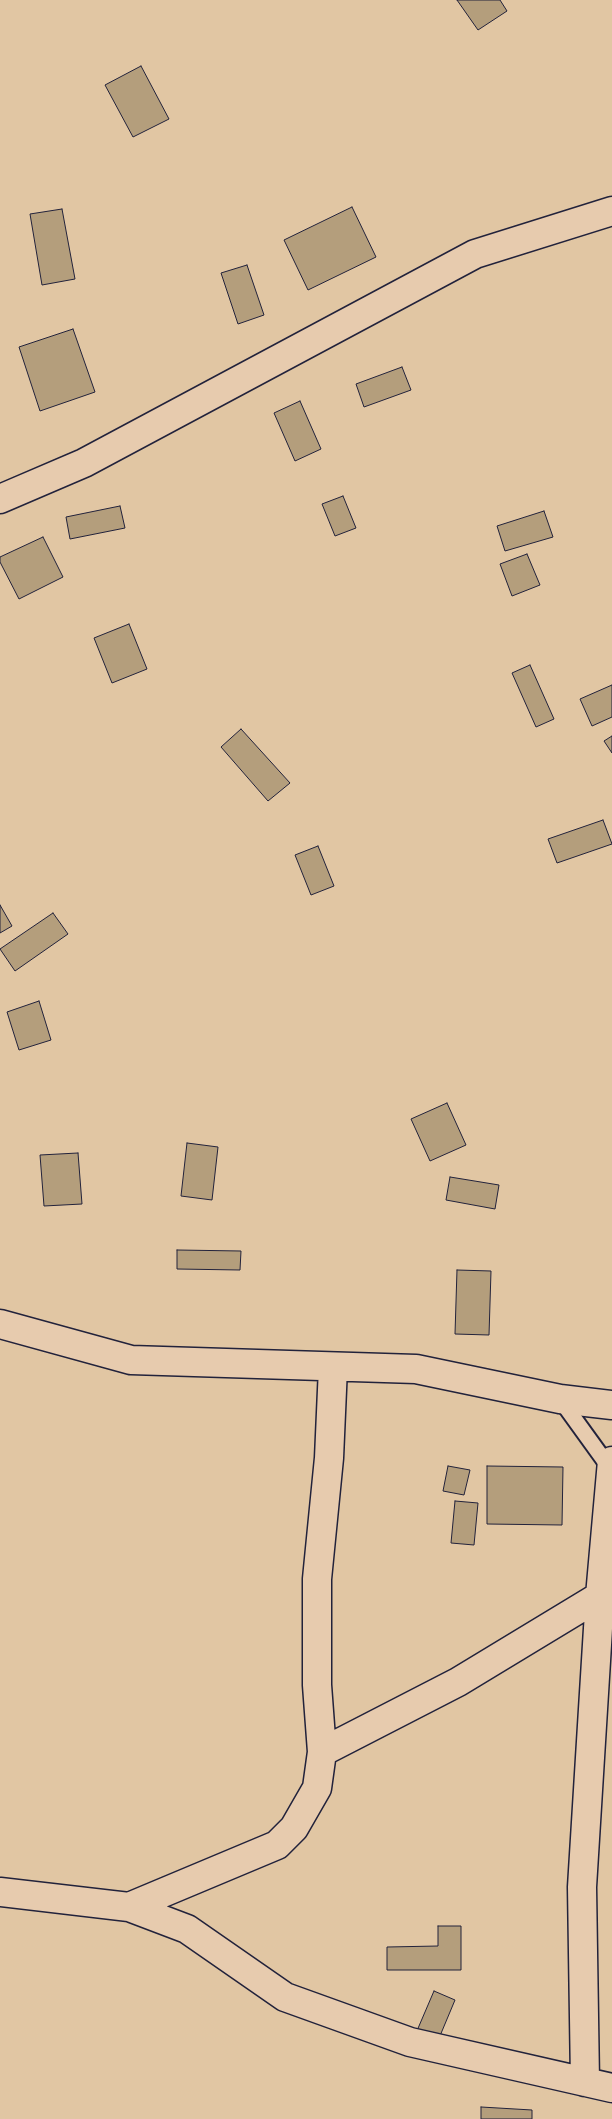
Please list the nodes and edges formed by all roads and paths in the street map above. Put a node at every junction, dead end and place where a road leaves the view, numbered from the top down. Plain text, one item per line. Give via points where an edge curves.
1 (612, 211) edge
2 (0, 499) edge
3 (0, 1324) edge
4 (333, 1367) junction
5 (560, 1399) junction
6 (612, 1405) edge
7 (612, 1467) edge
8 (600, 1596) junction
9 (322, 1752) junction
10 (0, 1892) edge
11 (129, 1907) junction
12 (585, 2082) junction
13 (612, 2088) edge

1 - 2 street via 474,254 84,463
3 - 4 street via 131,1360
4 - 5 street via 416,1369
4 - 9 street via 329,1458 316,1580 317,1685
5 - 6 street
5 - 7 lane
7 - 8 street
8 - 9 street via 458,1682
8 - 12 street via 582,1887
9 - 11 street via 317,1788 294,1828 277,1845
10 - 11 street
11 - 12 street via 188,1929 285,1997 410,2042
12 - 13 street

